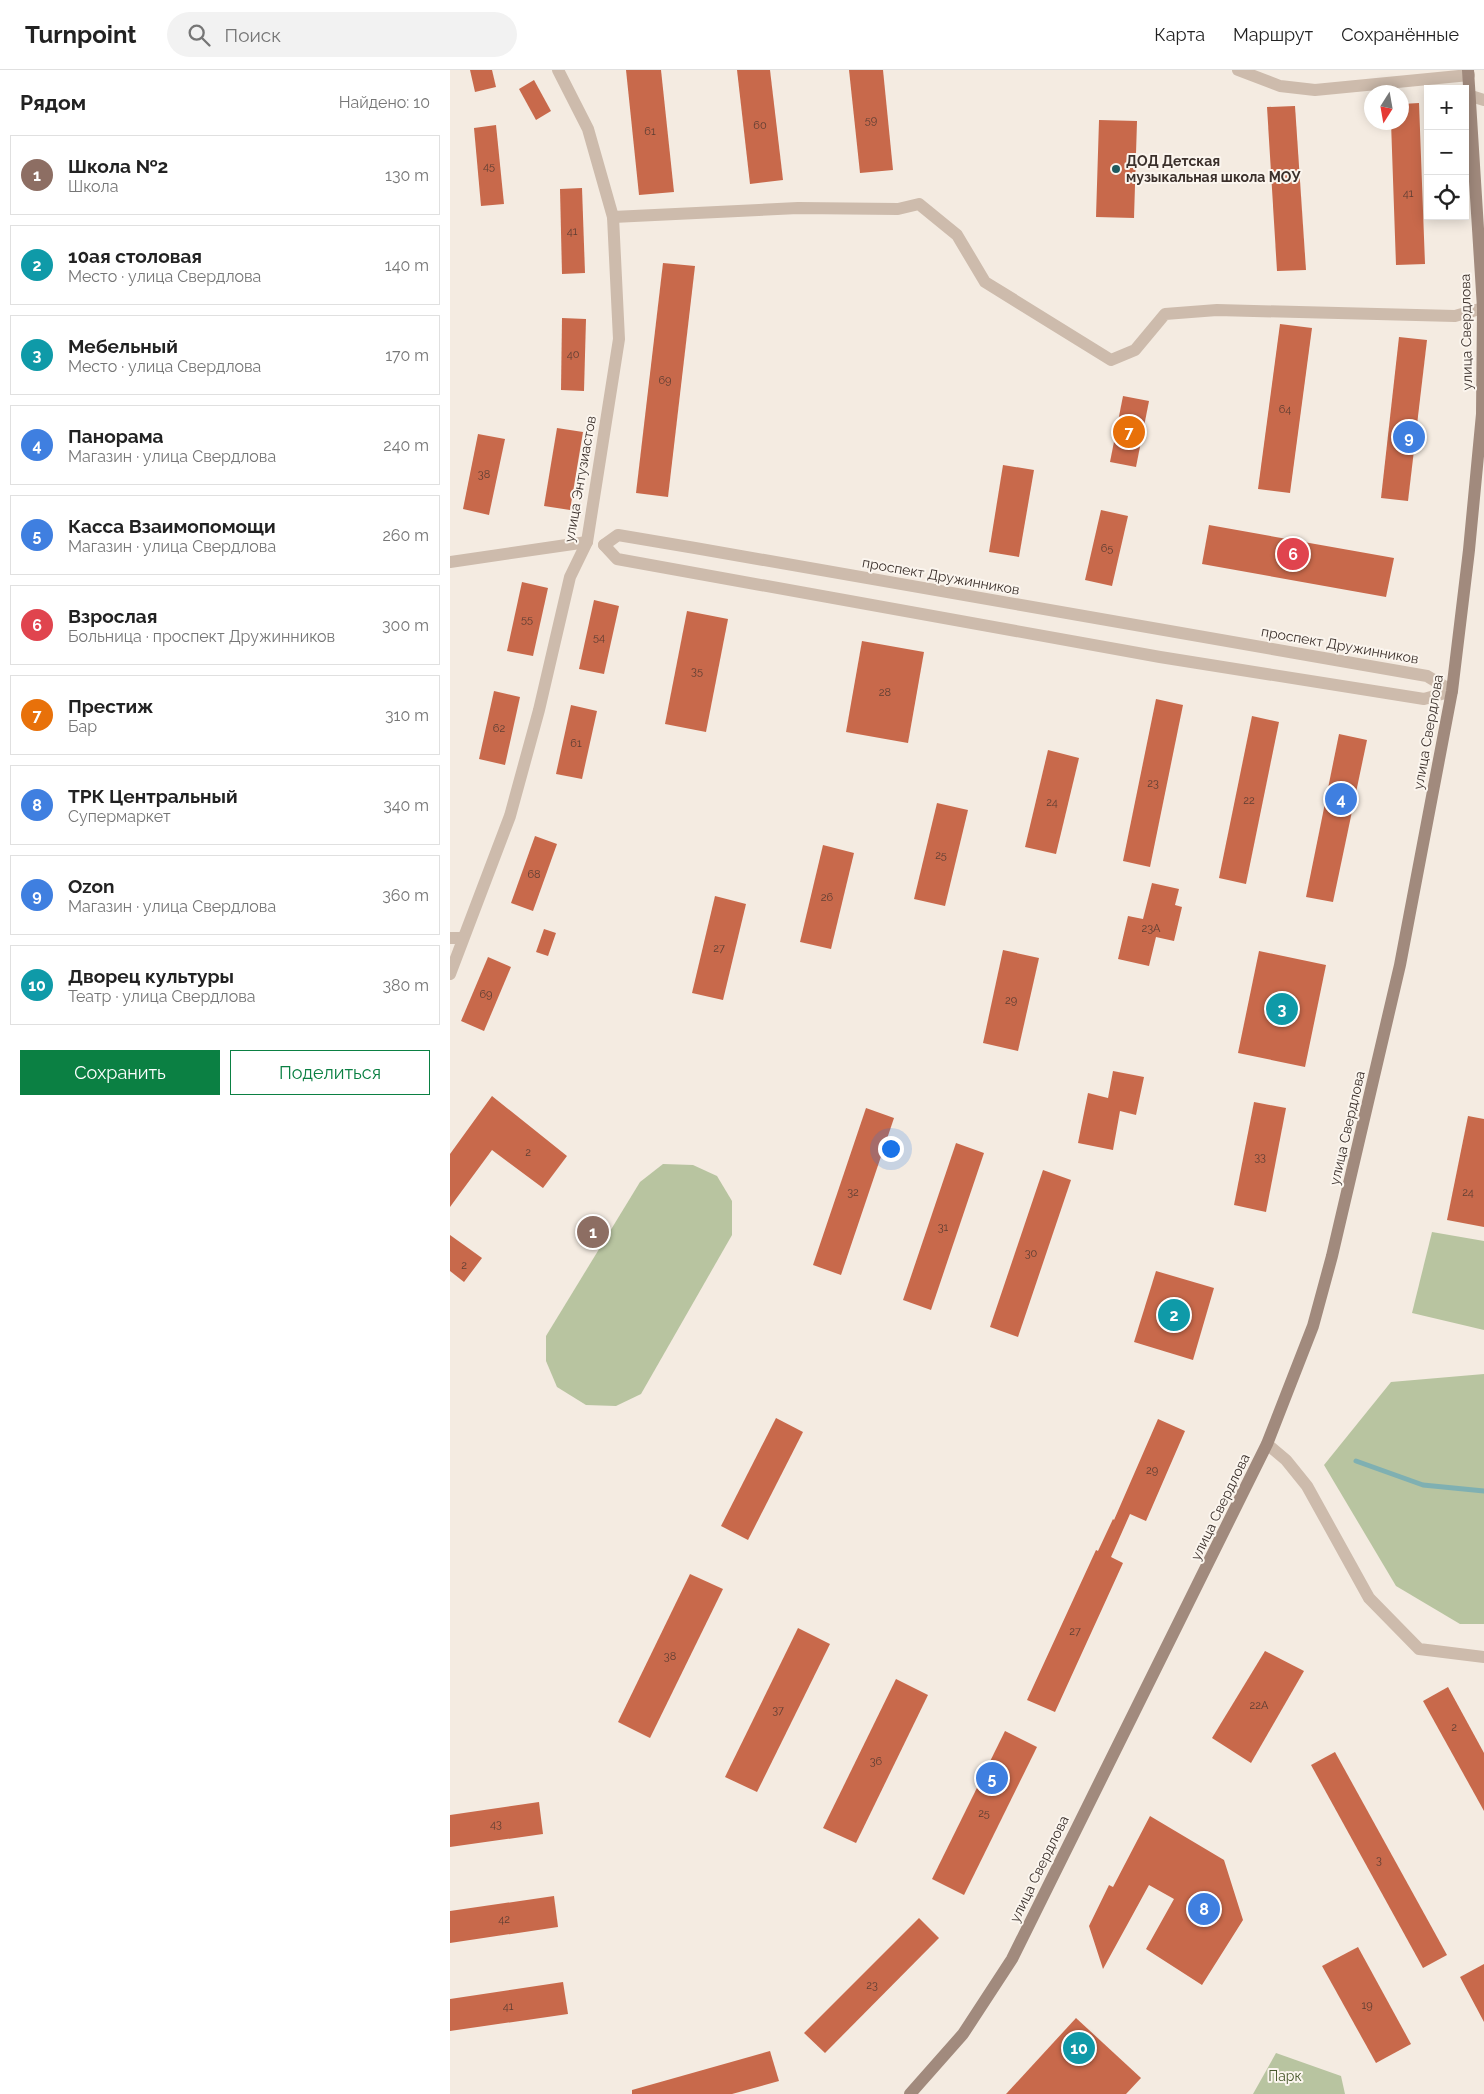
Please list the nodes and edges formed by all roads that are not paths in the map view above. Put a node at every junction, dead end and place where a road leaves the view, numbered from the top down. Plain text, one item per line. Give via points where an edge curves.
1 (558, 70) edge
2 (1238, 70) edge
3 (1469, 72) edge
4 (1471, 96) junction
5 (1484, 100) edge
6 (613, 217) junction
7 (1482, 308) junction
8 (587, 542) junction
9 (604, 546) junction
10 (450, 562) edge
11 (1452, 691) junction
12 (456, 938) edge
13 (450, 974) edge
14 (1267, 1444) junction
15 (1484, 1657) edge
16 (910, 2094) edge

1 - 6 street, улица Энтузиастов via 588,129
2 - 3 street via 1280,86 1315,90
3 - 4 main road, улица Свердлова
4 - 5 street
4 - 7 main road, улица Свердлова
6 - 7 street via 798,208 898,209 920,204 956,235 985,282 1111,360 1135,350 1165,314 1218,310 1455,316
6 - 8 street, улица Энтузиастов via 619,338
7 - 11 main road, улица Свердлова via 1482,414
8 - 9 street
8 - 10 street
8 - 12 street, улица Энтузиастов via 570,577 510,816
9 - 11 street via 617,559 1160,657 1424,699
9 - 11 street, проспект Дружинников via 618,535 1427,676
11 - 14 main road, улица Свердлова via 1400,965 1332,1256 1313,1326
12 - 13 street, улица Энтузиастов
14 - 15 street via 1286,1460 1307,1486 1369,1598 1419,1649
14 - 16 main road, улица Свердлова via 1012,1958 963,2034

